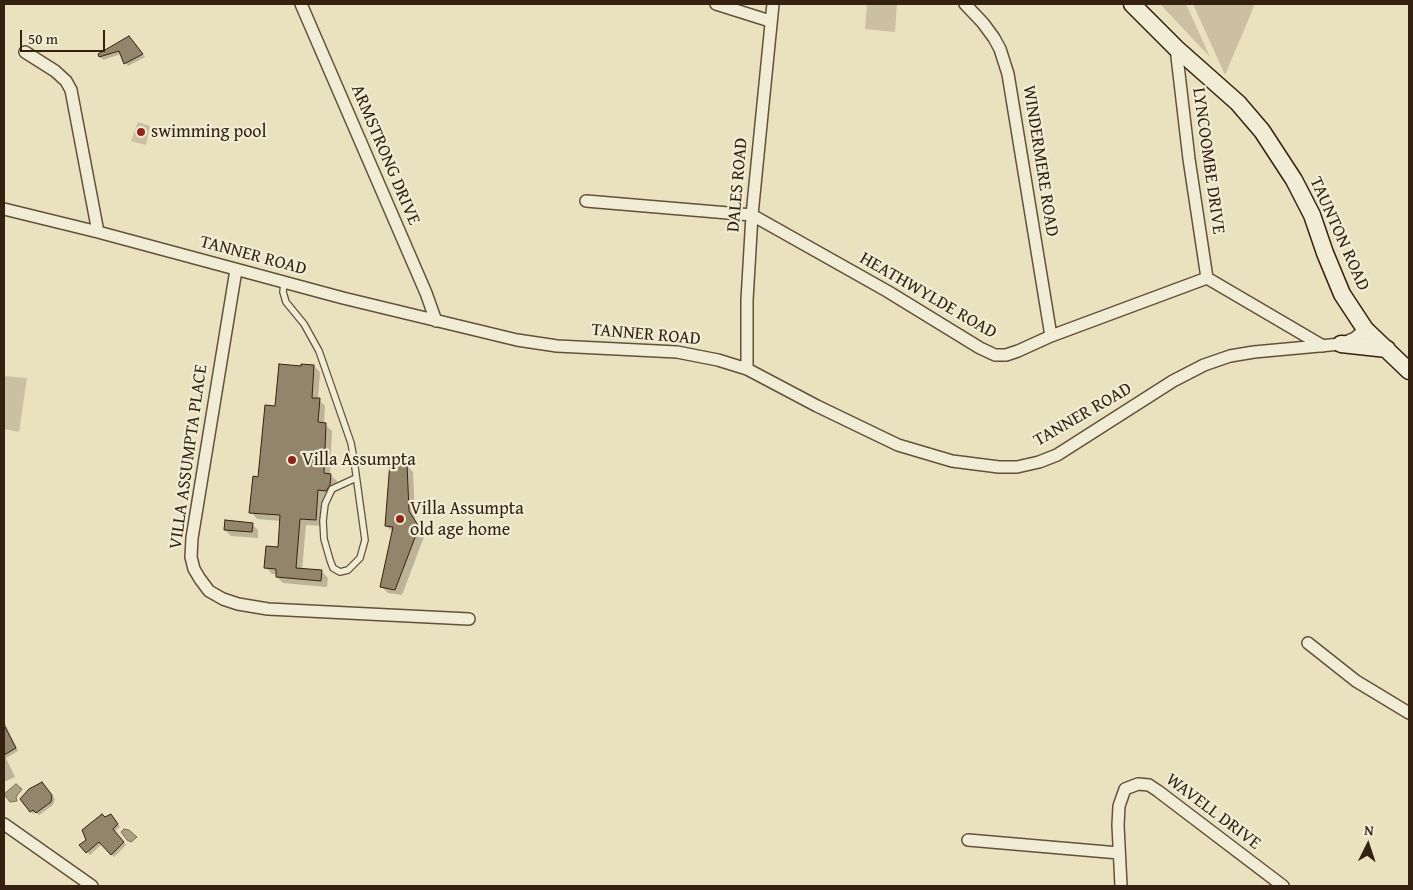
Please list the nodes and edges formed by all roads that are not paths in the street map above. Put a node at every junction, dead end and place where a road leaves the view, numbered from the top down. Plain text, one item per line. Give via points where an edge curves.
1 (301, 4) edge
2 (716, 4) edge
3 (773, 4) edge
4 (964, 4) edge
5 (1132, 4) edge
6 (770, 21) junction
7 (1176, 48) junction
8 (25, 52) dead end
9 (586, 201) dead end
10 (4, 209) edge
11 (752, 215) junction
12 (98, 232) junction
13 (236, 270) junction
14 (1207, 278) junction
15 (284, 283) junction
16 (436, 321) junction
17 (1366, 329) junction
18 (1051, 336) junction
19 (1341, 344) junction
20 (1323, 346) junction
21 (1387, 349) junction
22 (747, 369) junction
23 (1409, 371) edge
24 (356, 478) junction
25 (469, 619) dead end
26 (1308, 643) dead end
27 (1409, 713) edge
28 (4, 824) edge
29 (968, 840) dead end
30 (1119, 853) junction
31 (92, 886) edge
32 (1121, 886) edge
33 (1283, 886) edge

1 - 16 street, ARMSTRONG DRIVE
2 - 6 street
3 - 6 street, DALES ROAD
4 - 18 street, WINDERMERE ROAD via 994,38 1008,74
5 - 7 street, TAUNTON ROAD
6 - 11 street, DALES ROAD
7 - 14 street, LYNCOOMBE DRIVE
7 - 17 street, TAUNTON ROAD via 1238,103 1279,156 1312,215 1342,294
8 - 12 street via 56,71 71,90
9 - 11 street, HEATHWYLDE ROAD
10 - 12 street, TANNER ROAD
11 - 18 street, HEATHWYLDE ROAD via 990,354 1018,351
11 - 22 street, DALES ROAD
12 - 13 street, TANNER ROAD
13 - 15 street, TANNER ROAD
13 - 25 street, VILLA ASSUMPTA PLACE via 192,538 191,558 200,579 209,591 223,599 268,609
14 - 18 street, HEATHWYLDE ROAD
14 - 20 street
15 - 16 street, TANNER ROAD
15 - 24 lane via 286,302 312,336 326,368 351,444
16 - 22 street, TANNER ROAD via 535,344 677,352
17 - 19 street, TANNER ROAD
17 - 21 street, TAUNTON ROAD
19 - 20 street, TANNER ROAD
19 - 21 street
20 - 22 street, TANNER ROAD via 1230,356 1204,366 1057,455 1017,467 952,460 898,445
21 - 23 street, TAUNTON ROAD
24 - 24 lane via 365,540 360,558 348,570 340,572 333,568 324,539 325,504 332,490
26 - 27 street via 1356,681
28 - 31 street
29 - 30 street
30 - 32 street, WAVELL DRIVE
30 - 33 street, WAVELL DRIVE via 1119,806 1125,789 1149,785

